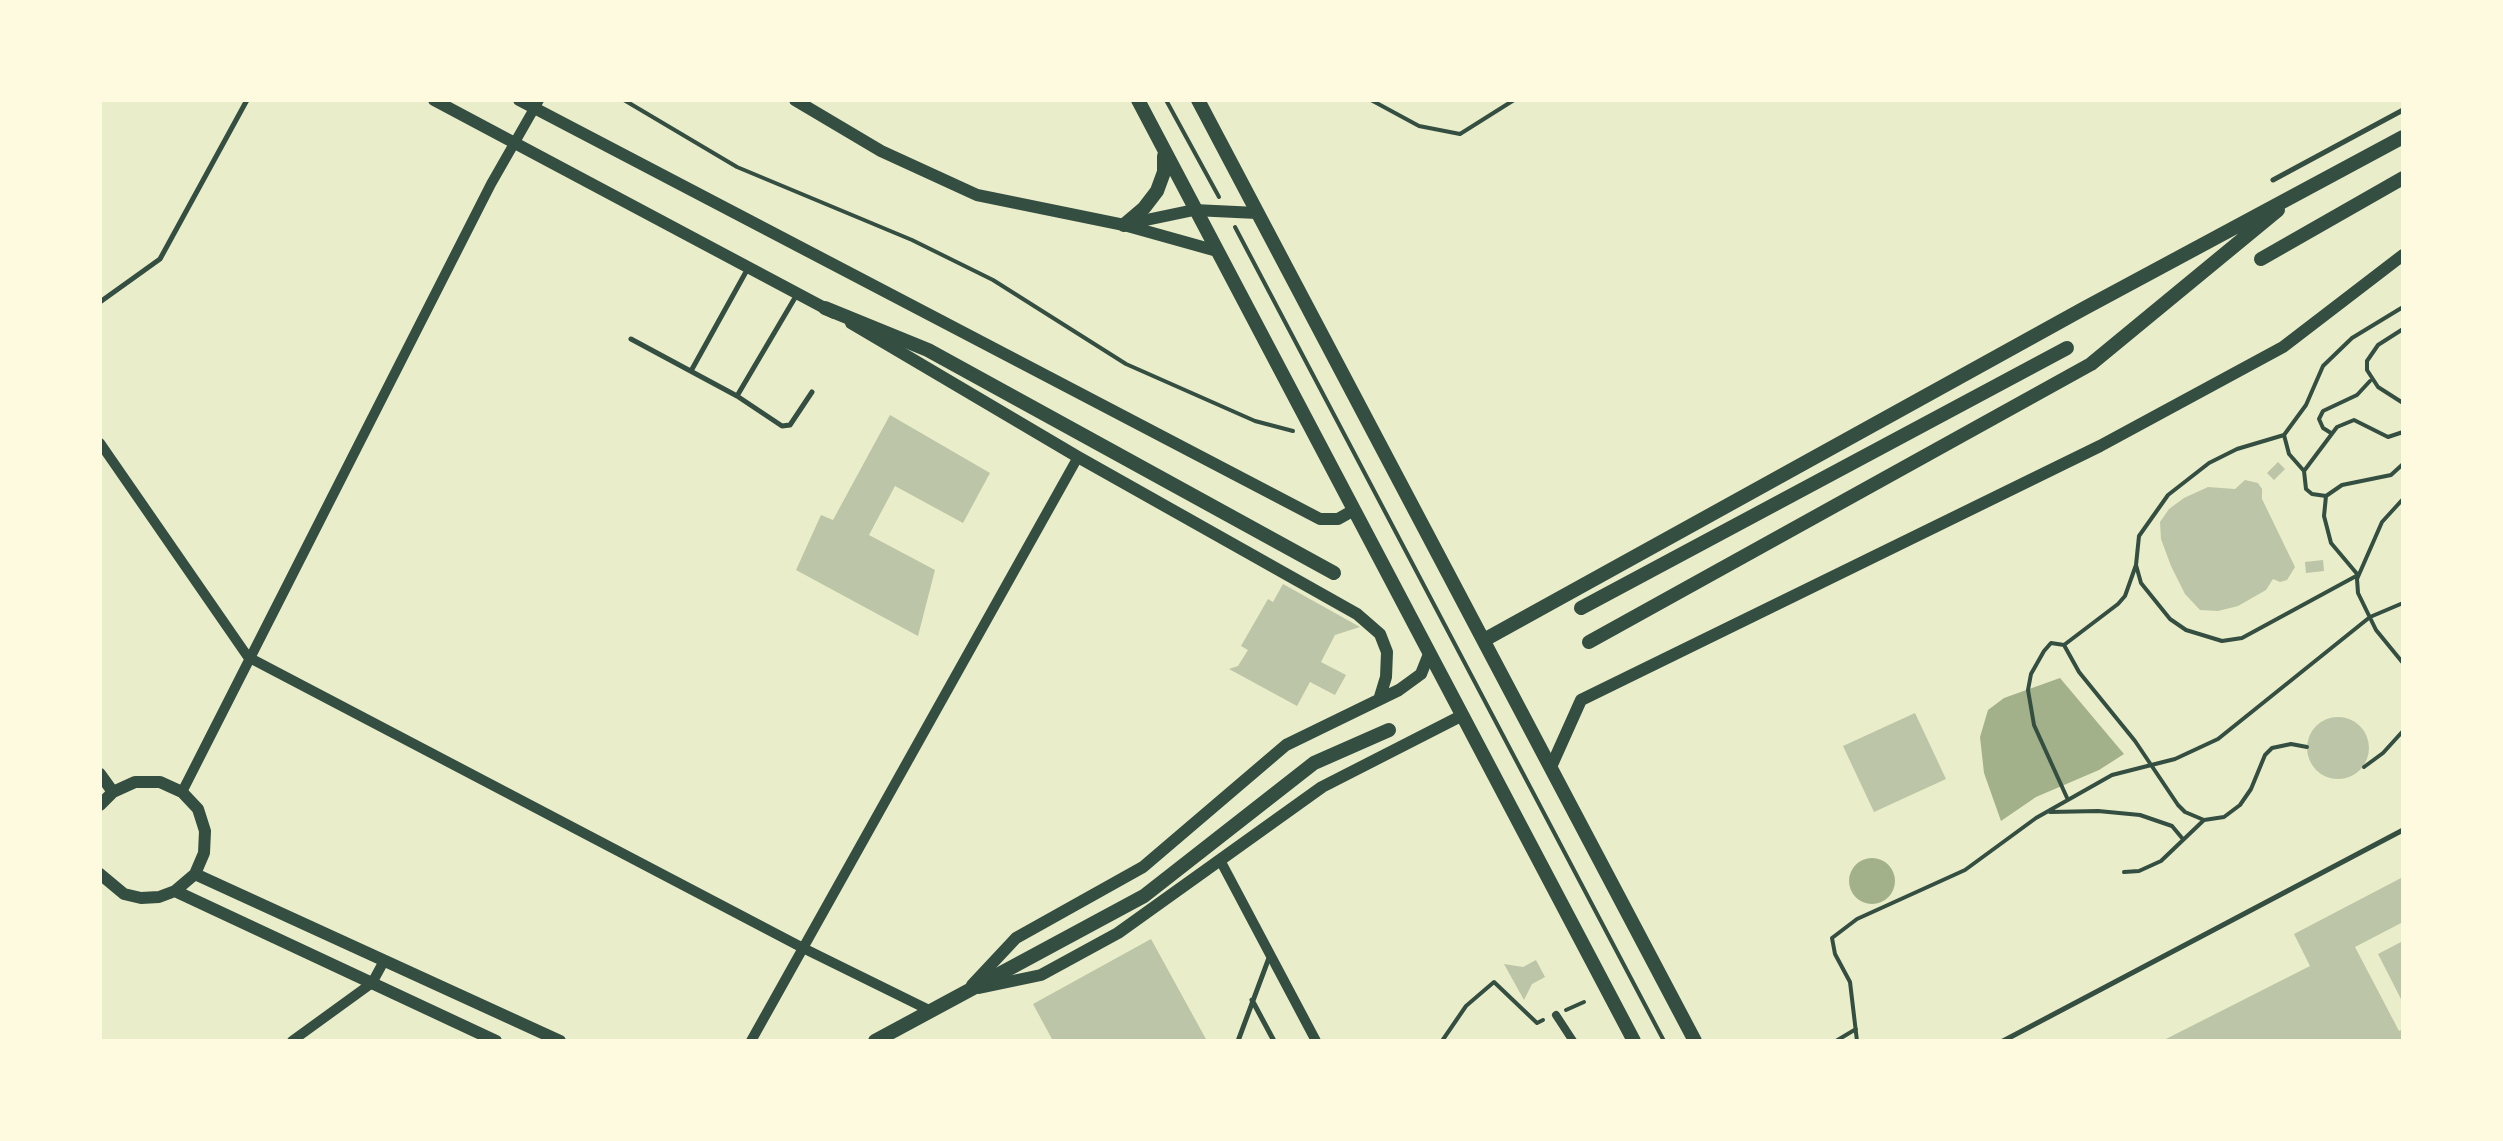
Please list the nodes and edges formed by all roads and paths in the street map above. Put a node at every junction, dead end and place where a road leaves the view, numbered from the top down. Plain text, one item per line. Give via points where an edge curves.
1 (247, 100) edge
2 (434, 100) edge
3 (518, 100) edge
4 (624, 100) edge
5 (794, 100) edge
6 (1138, 100) edge
7 (1166, 100) edge
8 (1198, 100) edge
9 (1371, 100) edge
10 (1514, 100) edge
11 (535, 102) edge
12 (2403, 110) edge
13 (1200, 131) dead end
14 (2403, 137) edge
15 (1187, 138) junction
16 (514, 142) junction
17 (1169, 148) junction
18 (2403, 178) edge
19 (2273, 180) dead end
20 (2301, 190) junction
21 (1222, 202) dead end
22 (1194, 210) junction
23 (1257, 213) junction
24 (1231, 220) dead end
25 (1124, 225) junction
26 (1225, 252) junction
27 (1250, 254) junction
28 (2403, 255) edge
29 (2261, 259) dead end
30 (748, 268) junction
31 (797, 294) junction
32 (100, 302) edge
33 (825, 308) junction
34 (2403, 308) edge
35 (2403, 329) edge
36 (631, 338) dead end
37 (2068, 348) dead end
38 (691, 372) junction
39 (2371, 379) junction
40 (812, 392) dead end
41 (737, 396) junction
42 (2403, 403) edge
43 (1313, 431) junction
44 (2403, 432) edge
45 (2331, 434) junction
46 (2284, 435) junction
47 (100, 442) edge
48 (1078, 457) junction
49 (2403, 464) edge
50 (2304, 470) junction
51 (1381, 472) dead end
52 (1368, 478) junction
53 (1356, 485) dead end
54 (2326, 496) junction
55 (2403, 500) edge
56 (1354, 510) junction
57 (2136, 565) junction
58 (1334, 573) dead end
59 (2358, 575) junction
60 (2403, 603) edge
61 (1581, 608) dead end
62 (2370, 617) junction
63 (1484, 640) junction
64 (1589, 642) dead end
65 (2064, 645) junction
66 (1429, 654) junction
67 (248, 657) junction
68 (2403, 662) edge
69 (1475, 680) junction
70 (1462, 687) dead end
71 (1379, 700) junction
72 (1462, 716) junction
73 (1389, 730) dead end
74 (2403, 732) edge
75 (2307, 746) dead end
76 (1550, 767) junction
77 (2364, 767) dead end
78 (100, 774) edge
79 (113, 792) junction
80 (182, 792) junction
81 (2068, 800) junction
82 (100, 805) edge
83 (2047, 812) junction
84 (2204, 820) junction
85 (2403, 830) edge
86 (2182, 838) junction
87 (1220, 860) junction
88 (2124, 872) dead end
89 (100, 874) edge
90 (195, 874) junction
91 (176, 892) junction
92 (1620, 928) dead end
93 (1607, 934) junction
94 (1595, 940) dead end
95 (803, 948) junction
96 (1271, 952) junction
97 (384, 961) junction
98 (372, 983) junction
99 (967, 991) junction
100 (1252, 1000) junction
101 (1584, 1002) dead end
102 (930, 1011) junction
103 (1556, 1014) junction
104 (1856, 1029) junction
105 (1697, 1039) edge
106 (292, 1041) edge
107 (496, 1041) edge
108 (560, 1041) edge
109 (750, 1041) edge
110 (875, 1041) edge
111 (1238, 1041) edge
112 (1274, 1041) edge
113 (1316, 1041) edge
114 (1442, 1041) edge
115 (1573, 1041) edge
116 (1634, 1041) edge
117 (1664, 1041) edge
118 (1836, 1041) edge
119 (1856, 1041) edge
120 (2004, 1041) edge

1 - 32 lane via 160,259
2 - 16 street
3 - 11 street
4 - 43 path via 737,167 993,280 1126,364 1255,421
5 - 25 street via 881,152 978,195
6 - 17 main road
7 - 15 path
8 - 23 main road
9 - 10 path via 1419,126 1460,134
11 - 16 street
11 - 56 street via 1320,519
12 - 19 lane
13 - 15 path
14 - 20 main road
15 - 17 path
15 - 21 path
16 - 30 street
16 - 67 street
17 - 22 main road
17 - 25 main road via 1156,191
18 - 29 main road
20 - 63 main road
20 - 64 main road via 2091,364
22 - 23 street
22 - 25 street
22 - 26 main road
23 - 63 main road
24 - 27 path
25 - 26 street
26 - 27 path
26 - 43 main road
27 - 52 path
28 - 76 street via 2284,347 2134,428 1581,700
30 - 31 street
30 - 38 lane
31 - 33 street
31 - 41 lane
33 - 48 street
33 - 58 main road via 928,350
34 - 46 path via 2323,366
35 - 39 path via 2367,361
36 - 38 lane
37 - 61 main road
38 - 41 lane
39 - 42 path
39 - 45 path via 2323,411 2319,419
40 - 41 lane via 786,426
43 - 56 main road
44 - 45 path via 2388,437 2354,420
45 - 50 path
46 - 50 path via 2289,454
46 - 57 path via 2219,457 2176,488 2139,536
47 - 67 street
48 - 71 street via 1357,614 1380,634 1388,652
48 - 95 street
49 - 54 path via 2391,475 2342,485
50 - 54 path via 2306,488
51 - 52 path
52 - 53 path
52 - 69 path
54 - 59 path via 2330,544
55 - 59 path via 2382,522
56 - 66 main road
57 - 59 path via 2141,583 2170,619 2222,641 2260,630
57 - 65 path via 2118,604
59 - 62 path
60 - 62 path
62 - 68 path
62 - 81 path via 2218,739 2112,775
63 - 76 main road
65 - 81 path via 2051,643 2044,651 2028,690 2034,726
65 - 84 path via 2178,805
66 - 71 street via 1421,674
66 - 72 main road
67 - 80 street
67 - 95 street
69 - 70 path
69 - 93 path
71 - 99 street via 1286,745 1143,867 1016,938
72 - 87 street via 1322,786
72 - 116 main road
73 - 99 main road via 1314,764 1144,896
74 - 77 path
75 - 84 path via 2272,748 2240,805
76 - 105 main road
78 - 79 street
79 - 80 street via 160,782
79 - 82 street
80 - 90 street via 198,809 205,831
81 - 83 path
83 - 86 path via 2140,815 2172,826
83 - 104 path via 1965,870 1857,919 1832,938 1850,982
84 - 86 path
85 - 120 lane
86 - 88 path via 2161,861
87 - 96 street
87 - 99 street via 1118,934 1041,975
89 - 91 street via 124,894
90 - 91 street
90 - 97 street
91 - 98 street
92 - 93 path
93 - 94 path
93 - 117 path
95 - 102 street
95 - 109 street
96 - 100 lane
96 - 113 street
97 - 98 street
97 - 108 street
98 - 106 street
98 - 107 street
99 - 102 main road
100 - 111 lane
100 - 112 lane
101 - 103 path
102 - 110 main road
103 - 114 path via 1537,1023 1494,982 1466,1006
103 - 115 street
104 - 118 path
104 - 119 path

